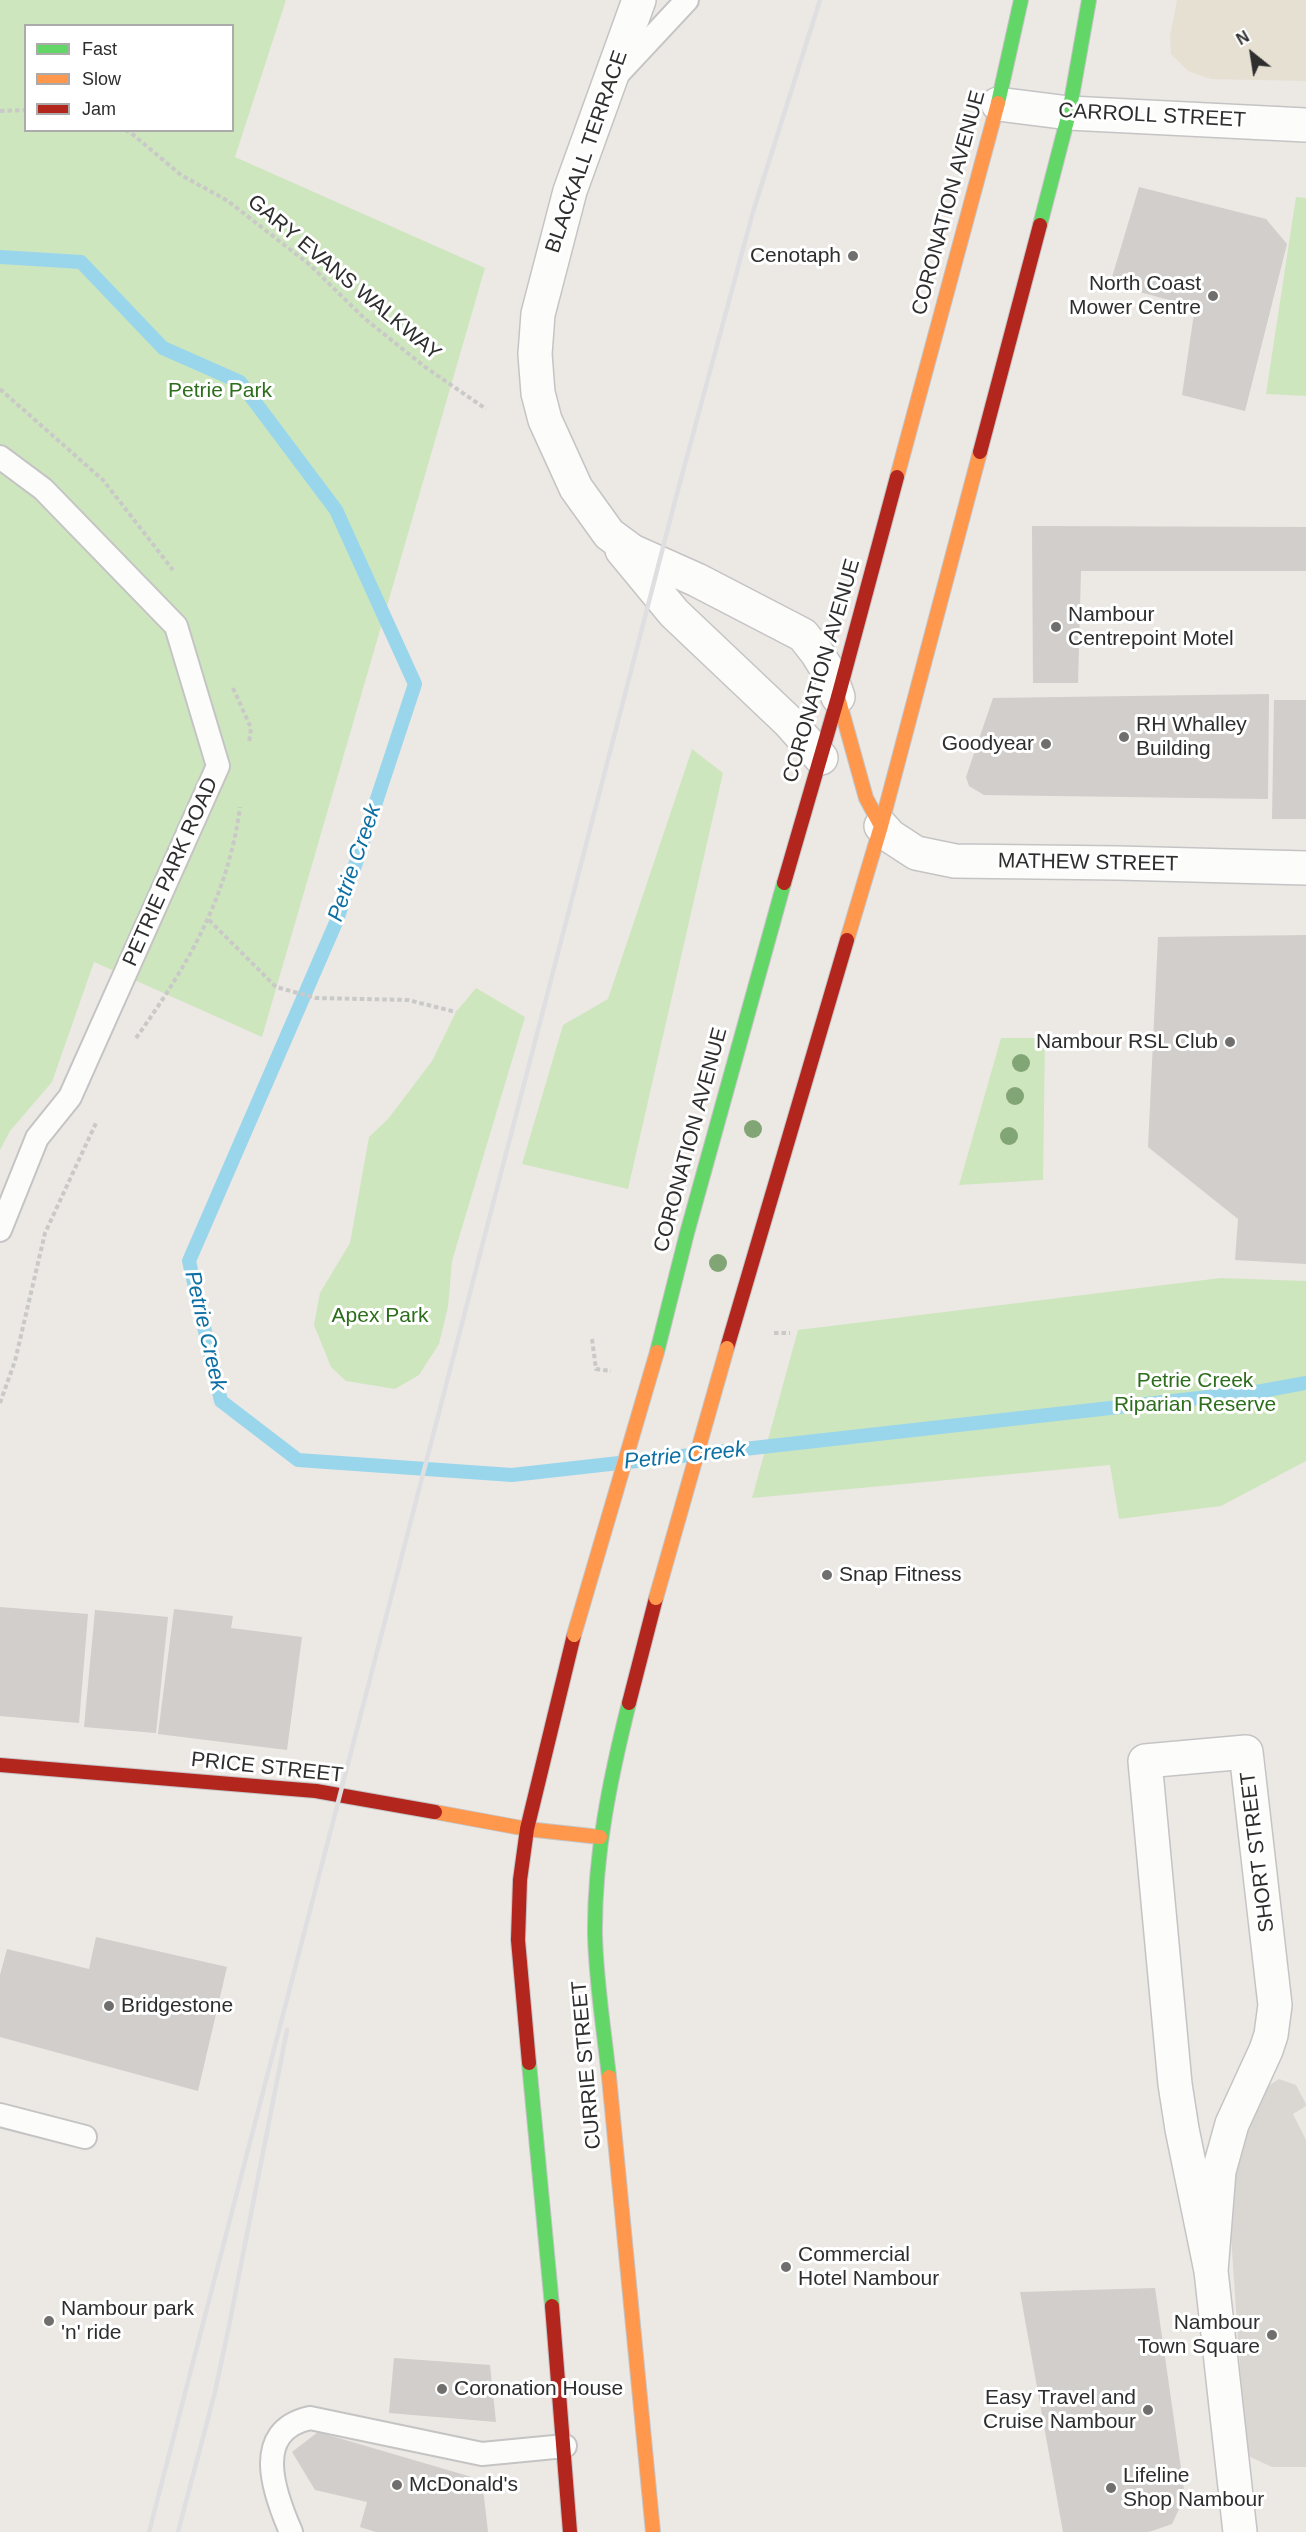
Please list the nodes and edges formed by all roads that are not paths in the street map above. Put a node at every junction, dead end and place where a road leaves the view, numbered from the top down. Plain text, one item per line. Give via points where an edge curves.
1 (639, 0) edge
2 (687, 0) edge
3 (1021, 0) edge
4 (1089, 0) edge
5 (609, 82) junction
6 (998, 104) junction
7 (1069, 113) junction
8 (1306, 125) edge
9 (0, 457) edge
10 (609, 534) junction
11 (838, 697) junction
12 (825, 762) junction
13 (851, 792) dead end
14 (881, 826) junction
15 (1306, 868) edge
16 (0, 1230) edge
17 (0, 1766) edge
18 (527, 1829) junction
19 (600, 1837) junction
20 (0, 2115) edge
21 (85, 2137) dead end
22 (1211, 2271) junction
23 (565, 2446) junction
24 (291, 2532) edge
25 (570, 2532) edge
26 (653, 2532) edge
27 (1240, 2532) edge

1 - 5 street, BLACKALL TERRACE
2 - 5 lane
3 - 6 main road, CORONATION AVENUE
4 - 7 main road
5 - 10 street, BLACKALL TERRACE via 553,250 538,314 535,354 538,393 553,439 576,488
6 - 7 street, CARROLL STREET
6 - 11 main road, CORONATION AVENUE
7 - 8 street, CARROLL STREET
7 - 14 main road
9 - 16 lane, PETRIE PARK ROAD via 43,489 176,626 218,766 70,1097 37,1138
10 - 11 street, BLACKALL TERRACE via 632,551 803,635 822,662
10 - 12 street via 674,613 789,722
11 - 12 main road, CORONATION AVENUE
11 - 14 main road via 866,798
12 - 18 main road, CORONATION AVENUE, bridge via 774,919 657,1352 574,1635
13 - 14 main road
14 - 15 street, MATHEW STREET via 916,853 956,861
14 - 19 main road, CURRIE STREET, bridge via 656,1599
17 - 18 main road, PRICE STREET via 316,1791
18 - 19 main road, PRICE STREET
18 - 23 main road via 518,1940
19 - 26 main road, CURRIE STREET via 595,1937
20 - 21 lane
22 - 22 street, SHORT STREET via 1175,2084 1145,1761 1246,1752 1275,2005 1266,2050 1232,2124 1219,2170
22 - 27 street, SHORT STREET
23 - 24 lane via 482,2454 310,2418 293,2421 276,2439 270,2469
23 - 25 main road

